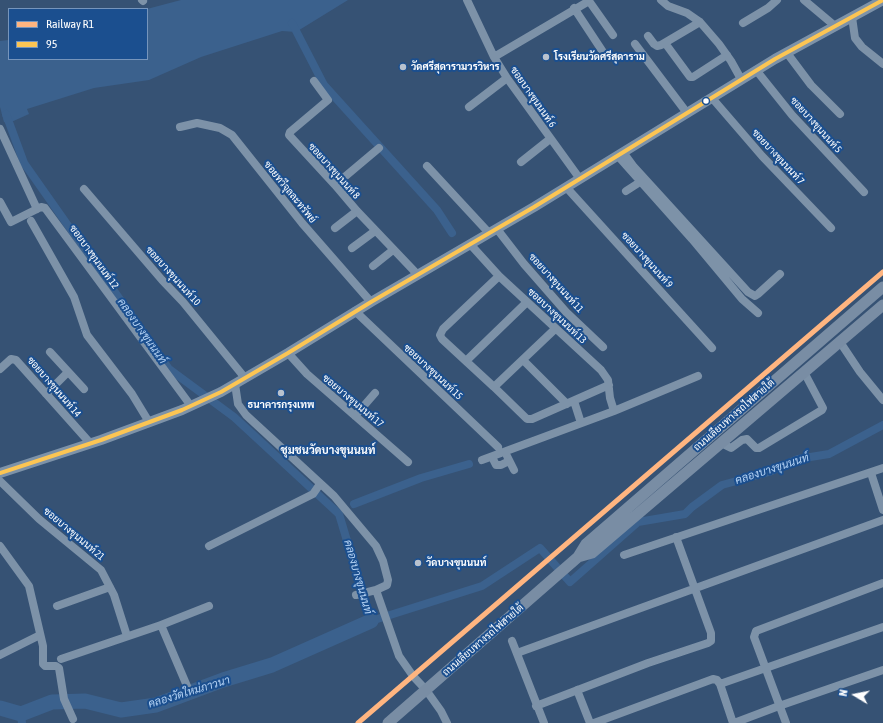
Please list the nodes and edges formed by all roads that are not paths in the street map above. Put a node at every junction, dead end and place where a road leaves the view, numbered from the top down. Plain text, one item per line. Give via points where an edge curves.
1 (467, 0) edge
2 (661, 0) edge
3 (777, 0) edge
4 (804, 0) edge
5 (883, 0) edge
6 (574, 8) junction
7 (852, 17) junction
8 (700, 22) junction
9 (743, 23) dead end
10 (835, 26) junction
11 (613, 35) dead end
12 (648, 36) dead end
13 (665, 43) junction
14 (635, 44) dead end
15 (603, 52) dead end
16 (787, 53) junction
17 (727, 55) junction
18 (494, 57) junction
19 (883, 64) edge
20 (756, 70) junction
21 (507, 78) junction
22 (741, 79) junction
23 (314, 81) dead end
24 (712, 98) junction
25 (469, 107) dead end
26 (687, 113) junction
27 (840, 114) dead end
28 (180, 127) dead end
29 (0, 129) edge
30 (550, 139) junction
31 (379, 148) dead end
32 (621, 154) junction
33 (521, 162) dead end
34 (427, 166) dead end
35 (580, 179) junction
36 (640, 182) junction
37 (335, 185) junction
38 (566, 187) junction
39 (84, 189) dead end
40 (626, 191) dead end
41 (864, 192) dead end
42 (0, 202) edge
43 (37, 209) junction
44 (357, 211) junction
45 (31, 221) dead end
46 (335, 228) dead end
47 (830, 228) dead end
48 (375, 231) junction
49 (493, 231) junction
50 (470, 244) junction
51 (352, 248) dead end
52 (393, 250) junction
53 (373, 266) dead end
54 (418, 274) junction
55 (780, 274) dead end
56 (499, 276) junction
57 (883, 287) edge
58 (371, 302) junction
59 (526, 302) junction
60 (883, 305) edge
61 (355, 311) junction
62 (758, 314) dead end
63 (555, 329) junction
64 (840, 342) junction
65 (603, 347) dead end
66 (712, 348) dead end
67 (50, 352) dead end
68 (288, 353) junction
69 (523, 360) junction
70 (466, 361) junction
71 (0, 369) edge
72 (68, 372) junction
73 (804, 372) junction
74 (698, 376) dead end
75 (245, 378) junction
76 (235, 384) junction
77 (609, 385) junction
78 (494, 387) junction
79 (84, 389) dead end
80 (375, 393) dead end
81 (46, 394) junction
82 (883, 400) edge
83 (571, 402) junction
84 (191, 406) junction
85 (614, 411) junction
86 (355, 416) junction
87 (149, 422) junction
88 (581, 423) junction
89 (722, 442) junction
90 (90, 443) junction
91 (498, 447) dead end
92 (506, 452) junction
93 (492, 457) junction
94 (482, 460) dead end
95 (509, 461) junction
96 (408, 462) dead end
97 (883, 468) edge
98 (514, 470) dead end
99 (0, 473) edge
100 (870, 473) junction
101 (0, 481) edge
102 (320, 484) junction
103 (883, 510) edge
104 (883, 520) edge
105 (676, 537) junction
106 (0, 546) edge
107 (209, 546) dead end
108 (589, 548) junction
109 (624, 555) dead end
110 (883, 583) edge
111 (110, 587) junction
112 (695, 588) junction
113 (376, 590) junction
114 (360, 594) dead end
115 (57, 606) dead end
116 (209, 606) dead end
117 (161, 625) junction
118 (883, 628) edge
119 (40, 635) junction
120 (127, 636) junction
121 (512, 641) dead end
122 (517, 653) junction
123 (0, 655) edge
124 (61, 659) dead end
125 (765, 668) junction
126 (883, 670) edge
127 (720, 684) junction
128 (426, 690) junction
129 (577, 690) junction
130 (189, 692) dead end
131 (536, 706) junction
132 (779, 706) junction
133 (73, 719) dead end
134 (388, 723) edge
135 (447, 723) edge
136 (544, 723) edge
137 (590, 723) edge
138 (594, 723) edge
139 (733, 723) edge
140 (786, 723) edge

1 - 18 street, ซอยบางขุนนนท์ 6
2 - 8 street
3 - 9 street
4 - 10 street
5 - 7 street
6 - 11 street via 589,0
6 - 15 street
6 - 18 street
7 - 10 street
7 - 19 street via 855,38
8 - 13 street
8 - 17 street
10 - 16 street
12 - 13 street via 657,46
13 - 17 street via 690,77
14 - 26 street
16 - 20 street
16 - 27 street via 811,84
17 - 22 street
18 - 21 street, ซอยบางขุนนนท์ 6
20 - 22 street
20 - 41 street, ซอยบางขุนนนท์ 5 via 792,115
21 - 25 street
21 - 30 street, ซอยบางขุนนนท์ 6
22 - 24 street
23 - 37 street, ซอยบางขุนนนท์ 8 via 328,100 289,135
24 - 26 street
24 - 47 street, ซอยบางขุนนนท์ 7
26 - 32 street
28 - 58 street, ซอยทวีจุลละทรัพย์ via 197,122 220,128 232,135 302,223
29 - 43 street
30 - 33 street
30 - 35 street, ซอยบางขุนนนท์ 6
31 - 37 street
32 - 35 street
32 - 36 street
32 - 55 street via 752,295 758,294
34 - 49 street, ซอยบางขุนนนท์ 11
35 - 38 street
36 - 40 street
36 - 62 street
37 - 44 street, ซอยบางขุนนนท์ 8
38 - 49 street
38 - 66 street, ซอยบางขุนนนท์ 9
39 - 75 street, ซอยบางขุนนนท์ 10 via 183,302
42 - 43 street via 11,222
43 - 84 street, ซอยบางขุนนนท์ 12 via 45,208
44 - 46 street
44 - 48 street, ซอยบางขุนนนท์ 8
45 - 87 street via 74,297 87,335 132,394
48 - 51 street
48 - 52 street, ซอยบางขุนนนท์ 8
49 - 50 street
49 - 65 street, ซอยบางขุนนนท์ 11 via 566,312
50 - 54 street
50 - 56 street, ซอยบางขุนนนท์ 13
52 - 53 street
52 - 54 street, ซอยบางขุนนนท์ 8
54 - 58 street
56 - 59 street, ซอยบางขุนนนท์ 13
56 - 70 street via 440,333 440,337
57 - 108 main road, ถนนเลียบทางรถไฟสายใต้
58 - 61 street
59 - 63 street, ซอยบางขุนนนท์ 13
59 - 70 street
60 - 64 main road, ถนนเลียบทางรถไฟสายใต้
61 - 68 street
61 - 91 street, ซอยบางขุนนนท์ 15
63 - 69 street
63 - 77 street, ซอยบางขุนนนท์ 13 via 601,370
64 - 73 main road, ถนนเลียบทางรถไฟสายใต้
64 - 82 street
67 - 72 street
68 - 75 street
68 - 86 street, ซอยบางขุนนนท์ 17 via 307,374
69 - 78 street
69 - 83 street
70 - 78 street
71 - 81 street, ซอยบางขุนนนท์ 14 via 11,359 16,360
72 - 79 street
72 - 81 street
73 - 89 main road, ถนนเลียบทางรถไฟสายใต้
73 - 89 street via 824,408 822,410 759,448 746,439 731,448
74 - 85 street
75 - 76 street
76 - 84 street
76 - 102 street via 238,404 246,415
77 - 83 street
77 - 85 street, ซอยบางขุนนนท์ 13
78 - 83 street via 528,419
80 - 86 street
81 - 90 street, ซอยบางขุนนนท์ 14
83 - 88 street
84 - 87 street
85 - 88 street
86 - 96 street, ซอยบางขุนนนท์ 17
87 - 90 street
88 - 92 street
89 - 108 main road, ถนนเลียบทางรถไฟสายใต้
90 - 99 street
92 - 93 street
92 - 95 street
93 - 94 street
93 - 95 street via 496,465
95 - 98 street
97 - 100 street
100 - 103 street
100 - 105 street
101 - 111 street, ซอยบางขุนนนท์ 21 via 39,519 101,570
102 - 107 street via 313,494
102 - 113 street via 334,496 376,546 388,582 386,586
104 - 112 street
105 - 109 street
105 - 112 street
106 - 119 street via 29,586
108 - 128 main road, ถนนเลียบทางรถไฟสายใต้
110 - 125 street via 756,631 754,637
111 - 115 street
111 - 120 street, ซอยบางขุนนนท์ 21
112 - 122 street
112 - 129 street via 711,633 712,638 708,643
113 - 114 street
113 - 128 street via 399,656
116 - 117 street
117 - 120 street
117 - 130 street
118 - 125 street
119 - 123 street
119 - 133 street via 43,664 59,668 64,700
120 - 124 street
121 - 122 street
122 - 131 street
125 - 127 street
125 - 132 street
126 - 132 street
127 - 138 street via 715,679 710,680
127 - 139 street
128 - 134 main road, ถนนเลียบทางรถไฟสายใต้
128 - 135 street
129 - 131 street
129 - 137 street
131 - 136 street
132 - 139 street
132 - 140 street

